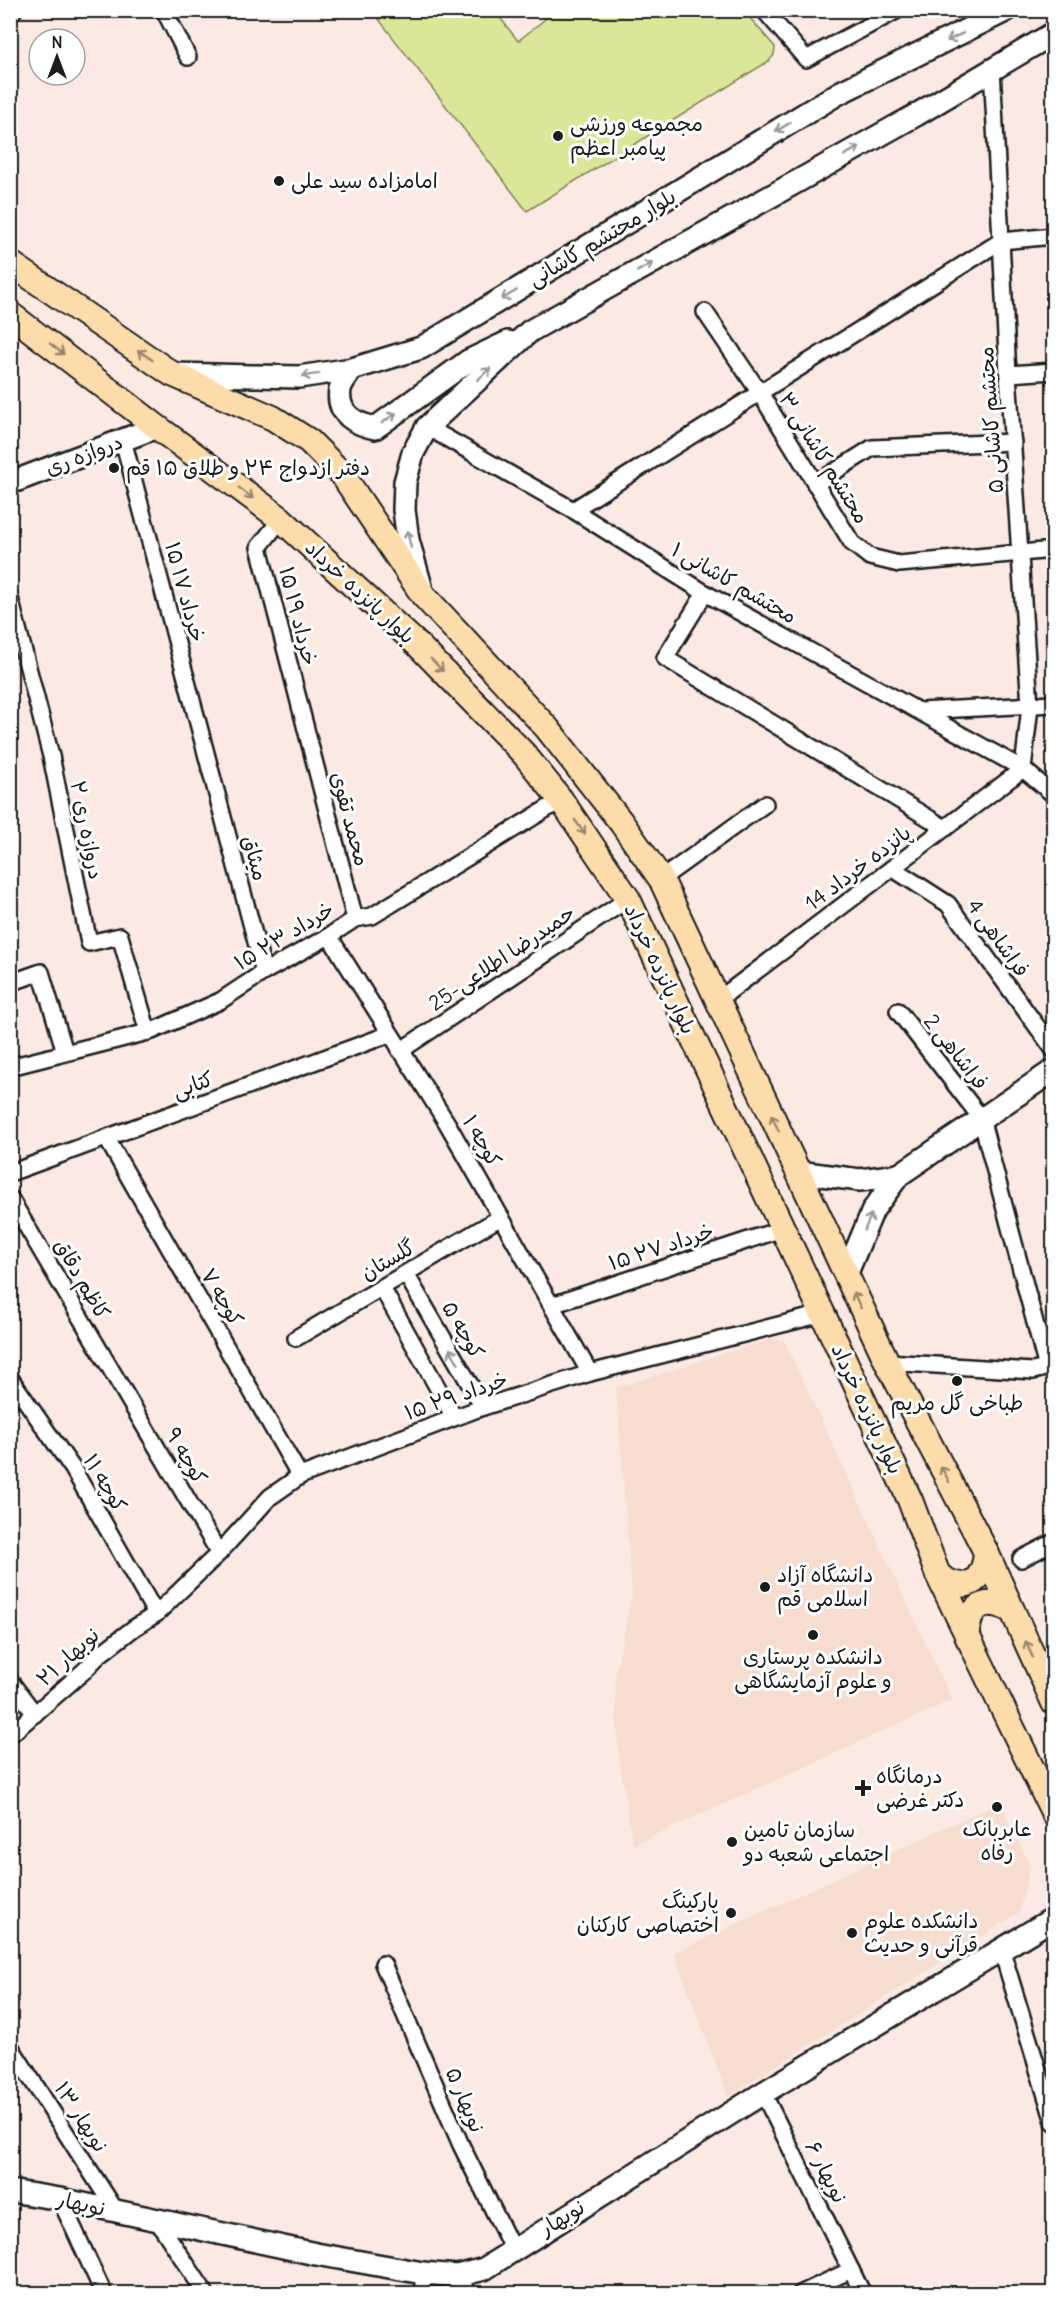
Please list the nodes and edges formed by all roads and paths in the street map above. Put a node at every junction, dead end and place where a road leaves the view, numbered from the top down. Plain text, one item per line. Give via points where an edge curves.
1 (164, 10) edge
2 (764, 10) edge
3 (898, 10) edge
4 (1007, 10) edge
5 (979, 17) edge
6 (1053, 33) edge
7 (188, 57) dead end
8 (992, 68) junction
9 (1053, 236) edge
10 (1001, 241) junction
11 (10, 263) edge
12 (705, 312) dead end
13 (10, 314) edge
14 (530, 331) junction
15 (352, 369) junction
16 (1053, 370) edge
17 (172, 374) junction
18 (1008, 374) junction
19 (760, 393) junction
20 (157, 427) junction
21 (427, 427) junction
22 (123, 440) junction
23 (1013, 442) junction
24 (10, 483) edge
25 (815, 484) junction
26 (573, 510) junction
27 (280, 519) junction
28 (1053, 550) edge
29 (1021, 553) junction
30 (705, 592) junction
31 (423, 595) junction
32 (10, 598) edge
33 (1053, 704) edge
34 (1030, 706) junction
35 (920, 711) junction
36 (305, 730) joint
37 (206, 755) joint
38 (1023, 769) junction
39 (1053, 795) edge
40 (561, 800) junction
41 (765, 804) dead end
42 (945, 828) junction
43 (892, 868) junction
44 (661, 879) junction
45 (628, 898) junction
46 (355, 919) junction
47 (329, 936) junction
48 (264, 972) junction
49 (10, 983) edge
50 (718, 1000) junction
51 (898, 1011) dead end
52 (148, 1032) junction
53 (390, 1034) junction
54 (1053, 1050) edge
55 (400, 1051) junction
56 (65, 1052) junction
57 (10, 1067) edge
58 (1053, 1070) edge
59 (981, 1118) junction
60 (107, 1139) junction
61 (798, 1172) junction
62 (10, 1173) edge
63 (899, 1174) junction
64 (10, 1198) edge
65 (501, 1217) junction
66 (782, 1229) junction
67 (406, 1274) junction
68 (846, 1275) junction
69 (382, 1288) junction
70 (552, 1305) junction
71 (822, 1314) junction
72 (296, 1338) dead end
73 (887, 1362) junction
74 (1050, 1367) edge
75 (590, 1373) junction
76 (10, 1378) edge
77 (118, 1382) joint
78 (483, 1407) junction
79 (454, 1417) junction
80 (300, 1476) junction
81 (1053, 1542) edge
82 (986, 1552) junction
83 (219, 1553) junction
84 (1021, 1559) dead end
85 (938, 1575) junction
86 (1012, 1611) junction
87 (156, 1614) junction
88 (968, 1638) junction
89 (10, 1681) edge
90 (1053, 1703) edge
91 (35, 1714) junction
92 (10, 1735) edge
93 (1053, 1814) edge
94 (1053, 1918) edge
95 (1001, 1948) junction
96 (383, 1964) dead end
97 (10, 2046) edge
98 (763, 2093) junction
99 (1053, 2122) edge
100 (10, 2191) edge
101 (60, 2199) junction
102 (116, 2211) junction
103 (157, 2220) junction
104 (513, 2250) junction
105 (851, 2270) junction
106 (457, 2276) junction
107 (423, 2283) edge
108 (104, 2294) edge
109 (206, 2294) edge
110 (469, 2294) edge
111 (800, 2294) edge
112 (863, 2294) edge

1 - 7 street
2 - 3 street via 806,59
4 - 5 main road, بلوار محتشم کاشانی
5 -> 15 main road, بلوار محتشم کاشانی via 839,93 421,348
6 - 8 main road, بلوار محتشم کاشانی
8 - 10 street, محتشم کاشانی ۵
14 -> 8 main road, بلوار محتشم کاشانی via 916,116
9 - 10 street
10 - 18 street, محتشم کاشانی ۵
10 - 19 street
17 -> 11 main road, بلوار پانزده خرداد
12 - 19 street, محتشم کاشانی ۳
13 -> 20 main road, بلوار پانزده خرداد
15 -> 14 main road via 340,389 341,405 359,425 375,428 468,361
21 -> 14 main road, بلوار محتشم کاشانی
15 -> 17 main road, بلوار محتشم کاشانی via 299,377
16 - 18 street
17 - 31 main road, بلوار پانزده خرداد via 273,418 309,441 342,474
18 - 23 street, محتشم کاشانی ۵
19 - 25 street, محتشم کاشانی ۳
19 - 26 street
20 - 22 main road, دروازه ری
20 -> 27 main road, بلوار پانزده خرداد
21 - 26 street, محتشم کاشانی ۱
31 -> 21 main road, بلوار محتشم کاشانی via 404,510 409,467
22 - 24 main road, دروازه ری
22 - 37 street, ۱۵ خرداد ۱۷
23 - 25 street via 872,448
23 - 29 street, محتشم کاشانی ۵
25 - 29 street, محتشم کاشانی ۳ via 852,543 870,557 899,564
26 - 30 street, محتشم کاشانی ۱
27 - 36 street, ۱۵ خرداد ۱۹ via 259,547
27 -> 40 main road, بلوار پانزده خرداد via 419,646 524,754
28 - 29 street, محتشم کاشانی ۳
29 - 34 street, محتشم کاشانی ۵
30 - 35 street, محتشم کاشانی ۱
30 - 42 street via 665,658
31 - 44 main road, بلوار پانزده خرداد via 547,728
32 - 52 street, دروازه ری ۲ via 51,756 89,943 120,936
33 - 34 street
34 - 35 street
34 - 38 street, محتشم کاشانی ۵
35 - 38 street, محتشم کاشانی ۱
36 - 46 street, محمد تقوی
37 - 48 street, میثاق
38 - 39 street, محتشم کاشانی ۱
38 - 42 street, پانزده خرداد 14
40 -> 45 main road, بلوار پانزده خرداد
40 - 46 street, ۱۵ خرداد ۲۳ via 372,916
41 - 44 street
42 - 43 street, پانزده خرداد 14
43 - 50 street, پانزده خرداد 14
43 - 54 street, فراشاهی 4 via 948,904
44 - 50 main road, بلوار پانزده خرداد
45 - 55 street, حمیدرضا اطلاعی-25
45 - 66 main road, بلوار پانزده خرداد
46 - 47 street, ۱۵ خرداد ۲۳
47 - 48 street, ۱۵ خرداد ۲۳
47 - 53 street, کوچه ۱
48 - 52 street, ۱۵ خرداد ۲۳ via 220,1001
49 - 56 street via 41,972
61 -> 50 main road, بلوار پانزده خرداد
51 - 59 street, فراشاهی 2
52 - 56 street, ۱۵ خرداد ۲۳
53 - 55 street, کوچه ۱
53 - 60 street, کتابی
55 - 65 street, کوچه ۱
56 - 57 street, ۱۵ خرداد ۲۳
58 - 59 main road
59 - 63 main road
59 - 74 street
60 - 62 street, کتابی
60 - 80 street, کوچه ۷
61 - 63 main road via 861,1180
61 - 68 main road, بلوار پانزده خرداد
68 -> 63 main road via 873,1210
64 - 77 street, کاظم دقاق
65 - 67 street, گلستان
65 - 70 street, کوچه ۱
66 - 70 street, ۱۵ خرداد ۲۷
66 - 71 main road, بلوار پانزده خرداد
67 - 69 street, گلستان
78 -> 67 street, کوچه ۵
73 -> 68 main road, بلوار پانزده خرداد
69 - 72 street, گلستان
69 - 79 street
70 - 75 street, کوچه ۱
71 - 75 street, ۱۵ خرداد ۲۹
71 - 85 main road, بلوار پانزده خرداد via 910,1500
73 - 74 street via 1033,1371
82 -> 73 main road, بلوار پانزده خرداد
75 - 78 street, ۱۵ خرداد ۲۹
76 - 87 street, کوچه ۱۱ via 73,1469
77 - 83 street, کوچه ۹
78 - 79 street, ۱۵ خرداد ۲۹
79 - 80 street, ۱۵ خرداد ۲۹
80 - 83 street, ۱۵ خرداد ۲۹ via 270,1497
81 - 84 street
82 - 85 main road via 985,1567 977,1579 964,1585 950,1584
82 - 86 main road, بلوار پانزده خرداد
83 - 87 street, ۱۵ خرداد ۲۹
85 - 88 main road, بلوار پانزده خرداد
86 - 88 main road via 999,1604 986,1604 973,1611 967,1624
90 -> 86 main road, بلوار پانزده خرداد
87 - 91 street, نوبهار ۲۱ via 99,1655
88 - 93 main road, بلوار پانزده خرداد
89 - 91 street
91 - 92 street, نوبهار ۲۱
94 - 95 main road, نوبهار
95 - 98 main road, نوبهار
95 - 99 street
96 - 104 street, نوبهار ۵ via 461,2145
97 - 102 street, نوبهار ۱۳
98 - 104 main road, نوبهار
98 - 105 street, نوبهار ۶
100 - 101 main road, نوبهار
101 - 102 main road, نوبهار
101 - 108 street
102 - 103 main road, نوبهار
103 - 107 main road, نوبهار via 316,2254
103 - 109 street
104 - 106 main road, نوبهار via 484,2269
105 - 111 street
105 - 112 street, نوبهار ۶
106 - 107 main road, نوبهار
106 - 110 street

